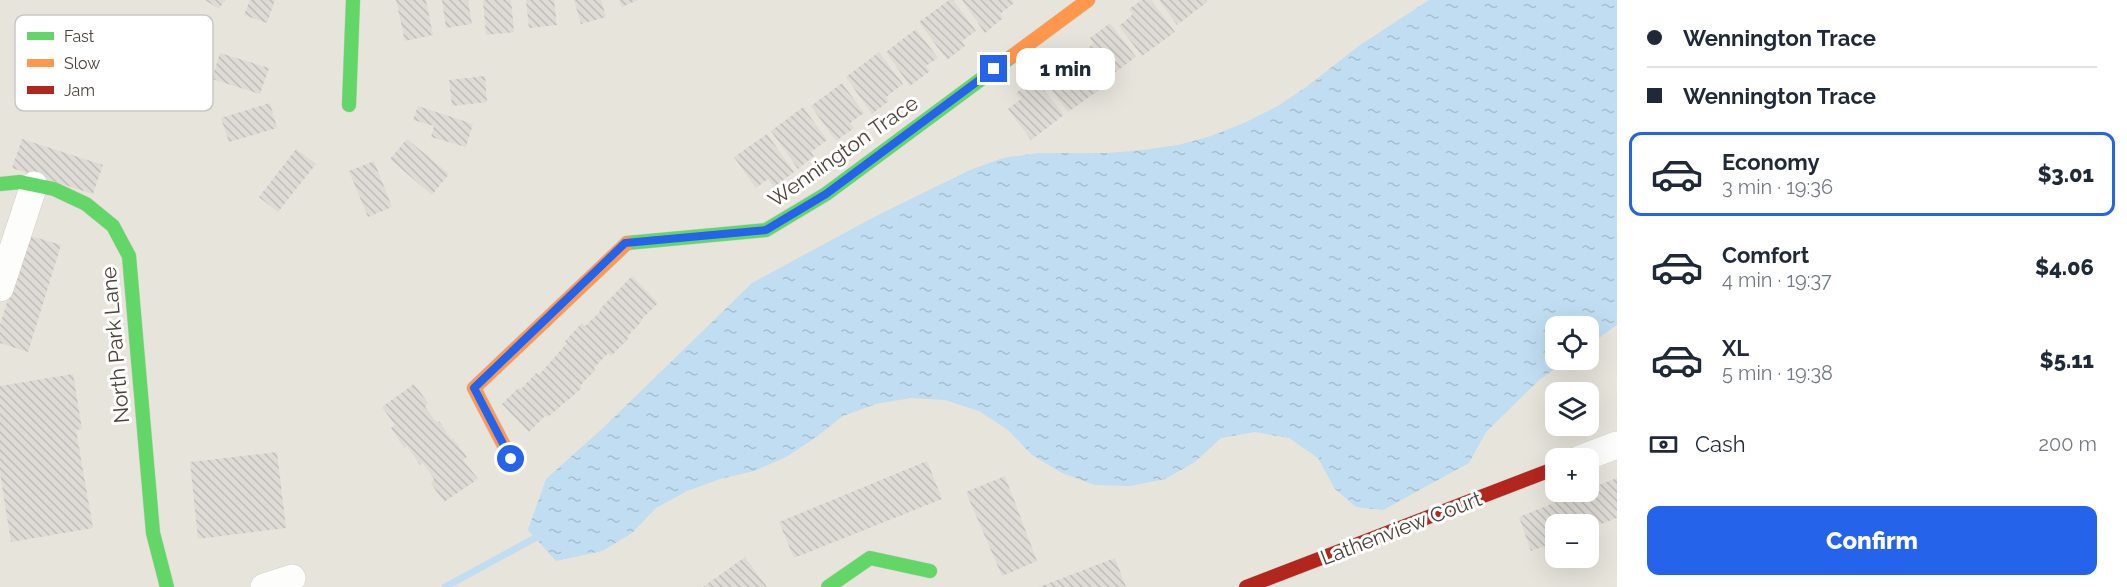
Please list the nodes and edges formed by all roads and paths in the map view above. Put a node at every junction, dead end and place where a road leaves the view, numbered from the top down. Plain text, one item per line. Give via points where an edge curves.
1 (353, 0) edge
2 (1088, 0) edge
3 (349, 105) dead end
4 (0, 184) edge
5 (34, 184) junction
6 (0, 288) edge
7 (1617, 445) edge
8 (1599, 452) edge
9 (511, 459) dead end
10 (1545, 472) edge
11 (930, 571) dead end
12 (292, 578) dead end
13 (167, 587) edge
14 (264, 587) edge
15 (828, 587) edge
16 (1246, 587) edge

1 - 3 street
2 - 9 street, Wennington Trace via 826,194 766,230 625,243 474,388
4 - 5 street, North Park Lane
5 - 6 street
5 - 13 street, North Park Lane via 86,204 113,226 129,256 153,533
7 - 8 street
10 - 16 street, Lathenview Court
11 - 15 street via 870,558
12 - 14 street

